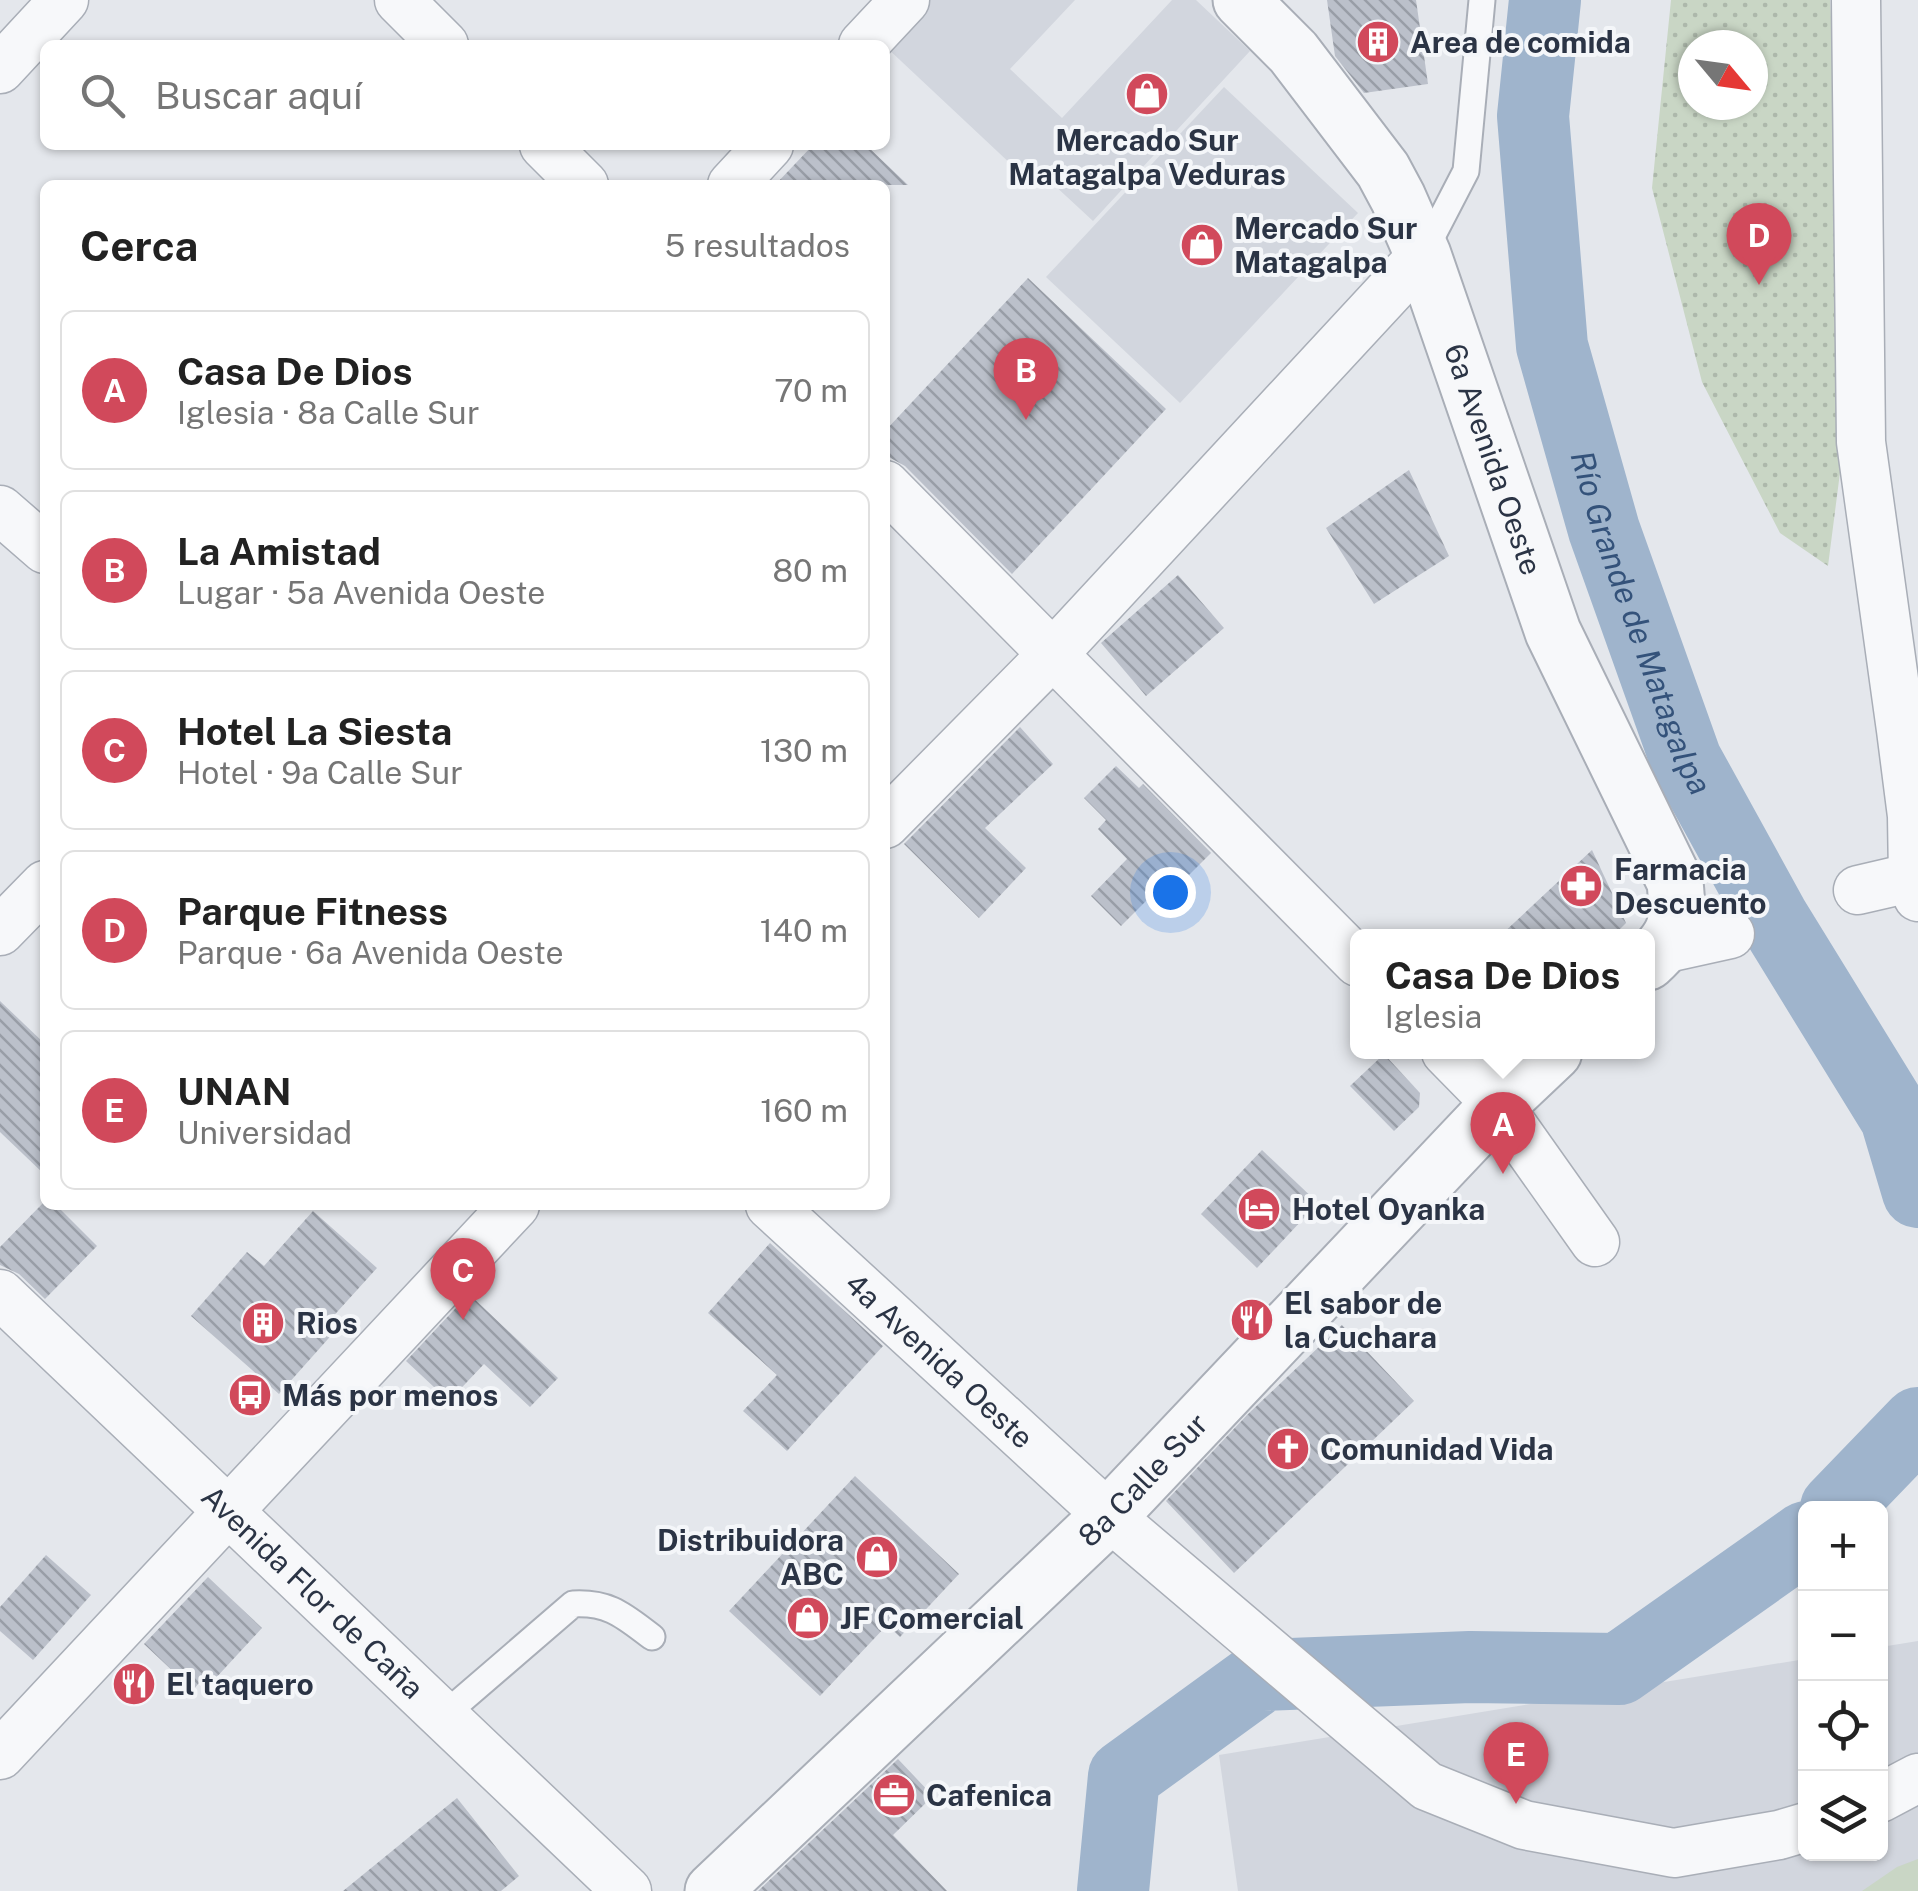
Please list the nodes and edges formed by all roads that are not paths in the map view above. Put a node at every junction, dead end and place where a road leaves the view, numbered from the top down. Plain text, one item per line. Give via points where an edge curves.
1 (64, 0) edge
2 (399, 0) edge
3 (905, 0) edge
4 (1241, 0) edge
5 (1482, 0) edge
6 (1856, 0) edge
7 (439, 40) edge
8 (868, 40) edge
9 (0, 69) edge
10 (549, 150) edge
11 (764, 150) edge
12 (579, 180) edge
13 (737, 180) edge
14 (1422, 255) junction
15 (890, 490) edge
16 (0, 510) edge
17 (40, 545) edge
18 (1054, 652) junction
19 (890, 819) edge
20 (1916, 883) edge
21 (40, 890) edge
22 (1858, 890) dead end
23 (0, 931) edge
24 (1730, 934) dead end
25 (1350, 954) edge
26 (1655, 955) edge
27 (1453, 1059) edge
28 (1547, 1059) edge
29 (1498, 1105) junction
30 (510, 1210) edge
31 (775, 1210) edge
32 (1595, 1242) dead end
33 (0, 1294) edge
34 (227, 1510) junction
35 (1109, 1516) junction
36 (652, 1637) dead end
37 (444, 1716) junction
38 (0, 1754) edge
39 (1918, 1778) edge
40 (1888, 1794) edge
41 (1798, 1829) edge
42 (627, 1891) edge
43 (713, 1891) edge

1 - 9 street
2 - 7 street
3 - 8 street
4 - 14 street, 6a Avenida Oeste via 1293,52 1382,170
5 - 14 lane via 1466,171
6 - 20 street via 1860,442
10 - 12 street
11 - 13 street
14 - 18 street
14 - 26 street, 6a Avenida Oeste via 1553,632 1675,882 1678,918
15 - 18 street
16 - 17 street
18 - 19 street
18 - 25 street
20 - 22 street
21 - 23 street
24 - 26 street
27 - 29 street
28 - 29 street, 8a Calle Sur
29 - 32 street
29 - 35 street, 8a Calle Sur
30 - 34 street
31 - 35 street, 4a Avenida Oeste
33 - 34 street, Avenida Flor de Caña
34 - 37 street, Avenida Flor de Caña
34 - 38 street
35 - 41 street, 4a Avenida Oeste via 1427,1786 1524,1825 1674,1854
35 - 43 street, 8a Calle Sur
36 - 37 lane via 618,1612 596,1603 573,1604
37 - 42 street, Avenida Flor de Caña
39 - 40 street

